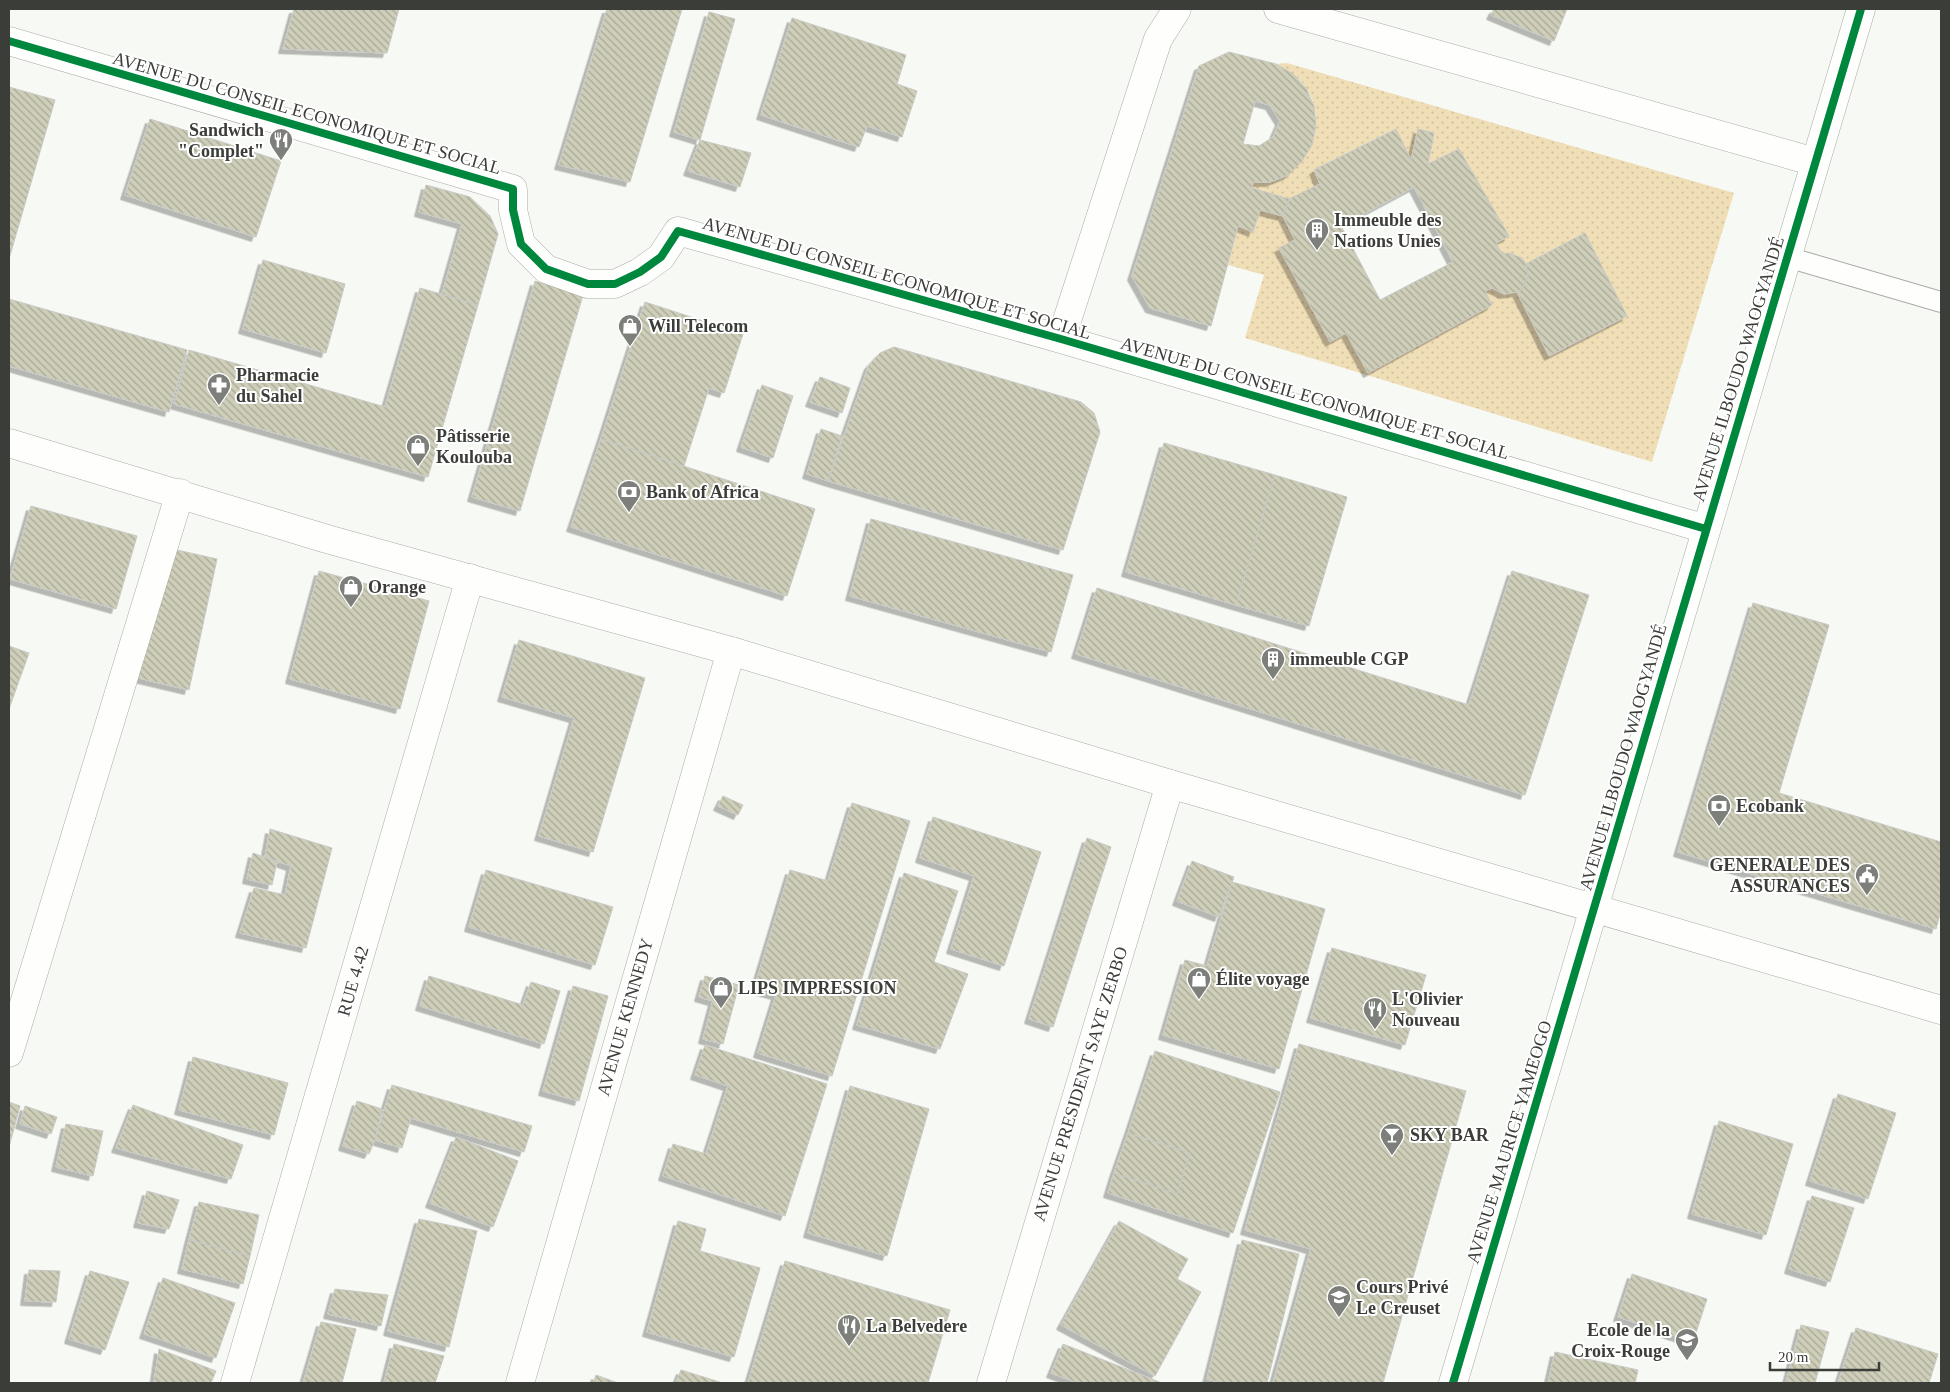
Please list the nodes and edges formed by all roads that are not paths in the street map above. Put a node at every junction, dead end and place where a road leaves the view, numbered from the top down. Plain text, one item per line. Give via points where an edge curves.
1 (1177, 9) edge
2 (1278, 9) edge
3 (1860, 9) edge
4 (9, 41) edge
5 (1816, 162) junction
6 (1787, 257) junction
7 (1941, 302) edge
8 (1061, 339) junction
9 (9, 443) edge
10 (180, 493) junction
11 (1706, 529) junction
12 (470, 578) junction
13 (731, 650) junction
14 (1170, 784) junction
15 (1594, 910) junction
16 (1941, 1010) edge
17 (9, 1053) edge
18 (235, 1383) edge
19 (520, 1383) edge
20 (991, 1383) edge
21 (1453, 1383) edge

1 - 8 street via 1158,39
2 - 5 street
3 - 5 street, AVENUE ILBOUDO WAOGYANDÉ
4 - 8 street, AVENUE DU CONSEIL ECONOMIQUE ET SOCIAL via 513,189 513,210 521,244 546,269 588,284 615,284 640,272 661,257 678,231
5 - 6 street, AVENUE ILBOUDO WAOGYANDÉ
6 - 7 lane
6 - 11 street, AVENUE ILBOUDO WAOGYANDÉ
8 - 11 street, AVENUE DU CONSEIL ECONOMIQUE ET SOCIAL
9 - 10 street
10 - 12 street via 327,539
10 - 17 street
11 - 15 street, AVENUE ILBOUDO WAOGYANDÉ
12 - 13 street
12 - 18 street, RUE 4.42
13 - 14 street
13 - 19 street, AVENUE KENNEDY
14 - 15 street
14 - 20 street, AVENUE PRESIDENT SAYE ZERBO
15 - 16 street
15 - 21 street, AVENUE MAURICE YAMEOGO

